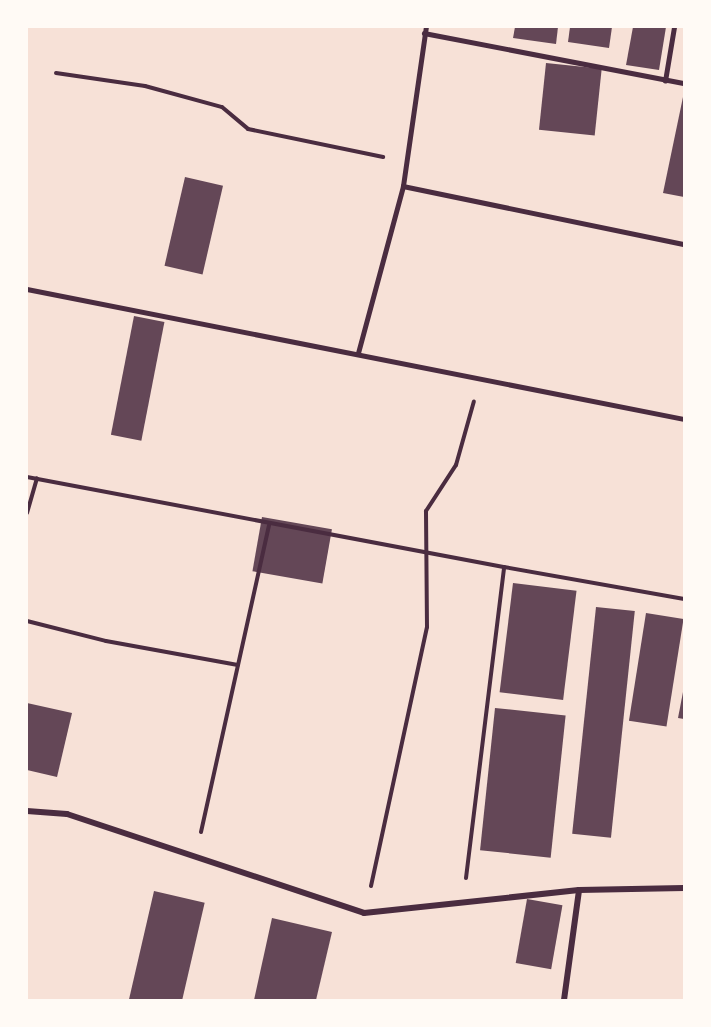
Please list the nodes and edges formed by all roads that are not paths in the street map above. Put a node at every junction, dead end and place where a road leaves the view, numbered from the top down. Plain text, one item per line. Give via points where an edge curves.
1 (674, 27) edge
2 (425, 30) edge
3 (665, 81) junction
4 (684, 83) edge
5 (403, 186) junction
6 (684, 244) edge
7 (27, 289) edge
8 (358, 353) junction
9 (684, 419) edge
10 (27, 811) edge
11 (684, 888) edge
12 (579, 890) junction
13 (564, 1000) edge

1 - 3 lane
2 - 3 lane
2 - 5 lane
3 - 4 lane
5 - 6 lane
5 - 8 lane
7 - 8 lane
8 - 9 lane
10 - 12 street via 67,814 364,913
11 - 12 street
12 - 13 street

